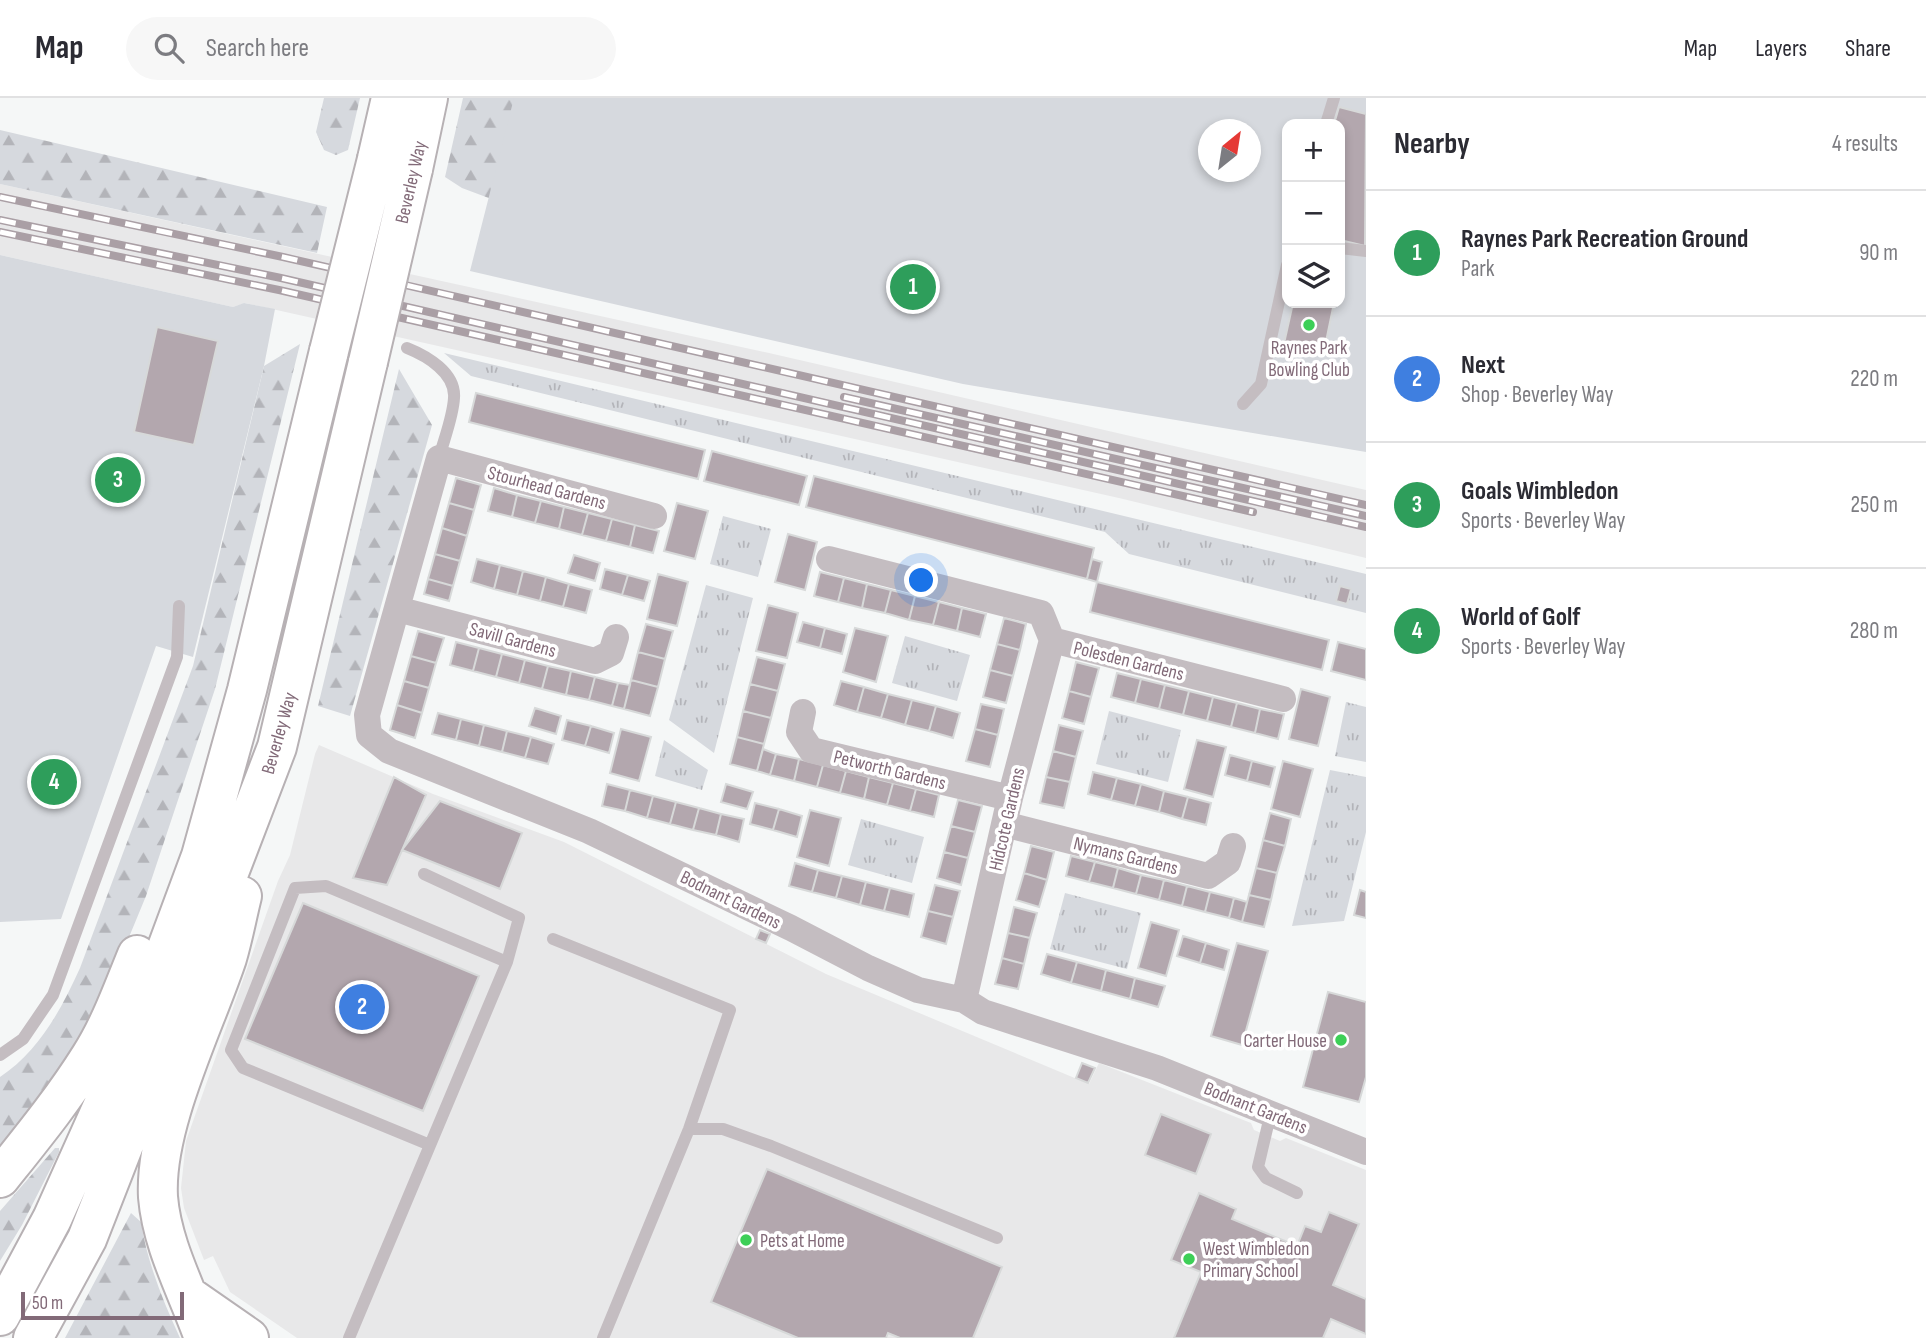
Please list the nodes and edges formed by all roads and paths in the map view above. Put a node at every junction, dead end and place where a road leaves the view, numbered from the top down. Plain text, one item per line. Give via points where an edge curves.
1 (391, 98) edge
2 (428, 98) edge
3 (1334, 98) edge
4 (1328, 119) edge
5 (1345, 249) edge
6 (1366, 251) edge
7 (1282, 288) edge
8 (407, 348) dead end
9 (1243, 404) dead end
10 (439, 458) junction
11 (654, 516) dead end
12 (829, 559) dead end
13 (179, 606) dead end
14 (397, 609) junction
15 (616, 637) dead end
16 (1052, 640) junction
17 (247, 690) junction
18 (1283, 699) dead end
19 (803, 712) dead end
20 (277, 747) junction
21 (1010, 798) junction
22 (1004, 824) junction
23 (1233, 846) dead end
24 (424, 874) dead end
25 (553, 939) dead end
26 (507, 962) junction
27 (964, 1000) junction
28 (0, 1055) edge
29 (1271, 1112) junction
30 (690, 1129) junction
31 (430, 1146) junction
32 (1366, 1152) edge
33 (0, 1178) edge
34 (1297, 1192) dead end
35 (997, 1238) dead end
36 (190, 1297) junction
37 (0, 1316) edge
38 (33, 1338) edge
39 (204, 1338) edge
40 (248, 1338) edge
41 (349, 1338) edge
42 (603, 1338) edge

1 - 17 highway, Beverley Way, bridge
2 - 20 highway, Beverley Way, bridge
3 - 4 lane
5 - 6 lane
7 - 9 lane via 1261,384
8 - 10 lane via 427,356 446,374 455,396
10 - 11 street, Stourhead Gardens
10 - 14 street, Bodnant Gardens
12 - 16 street, Polesden Gardens via 1041,613
13 - 28 lane via 177,657 53,995 23,1039
14 - 15 street, Savill Gardens via 595,661 611,653
14 - 27 street, Bodnant Gardens via 367,715 369,735 389,751 589,831 918,990
16 - 18 street, Polesden Gardens
16 - 21 street, Hidcote Gardens
17 - 33 highway via 118,1002 91,1056
17 - 37 highway, Beverley Way via 201,856 135,1034 52,1219
19 - 21 street, Petworth Gardens via 799,732 811,750
20 - 36 highway via 228,955 160,1155 162,1221
20 - 38 highway, Beverley Way via 87,1238
21 - 22 street, Hidcote Gardens
22 - 23 street, Nymans Gardens via 1208,876 1228,862
22 - 27 street, Hidcote Gardens
24 - 26 lane via 519,918
25 - 30 lane via 730,1010
26 - 31 lane
26 - 31 lane via 326,886 295,888 266,957 231,1050 243,1068
27 - 29 street, Bodnant Gardens via 983,1012 1157,1068
29 - 32 street, Bodnant Gardens
29 - 34 lane via 1258,1167 1266,1178
30 - 35 lane via 723,1129
30 - 42 lane
31 - 41 lane
36 - 39 highway
36 - 40 highway

